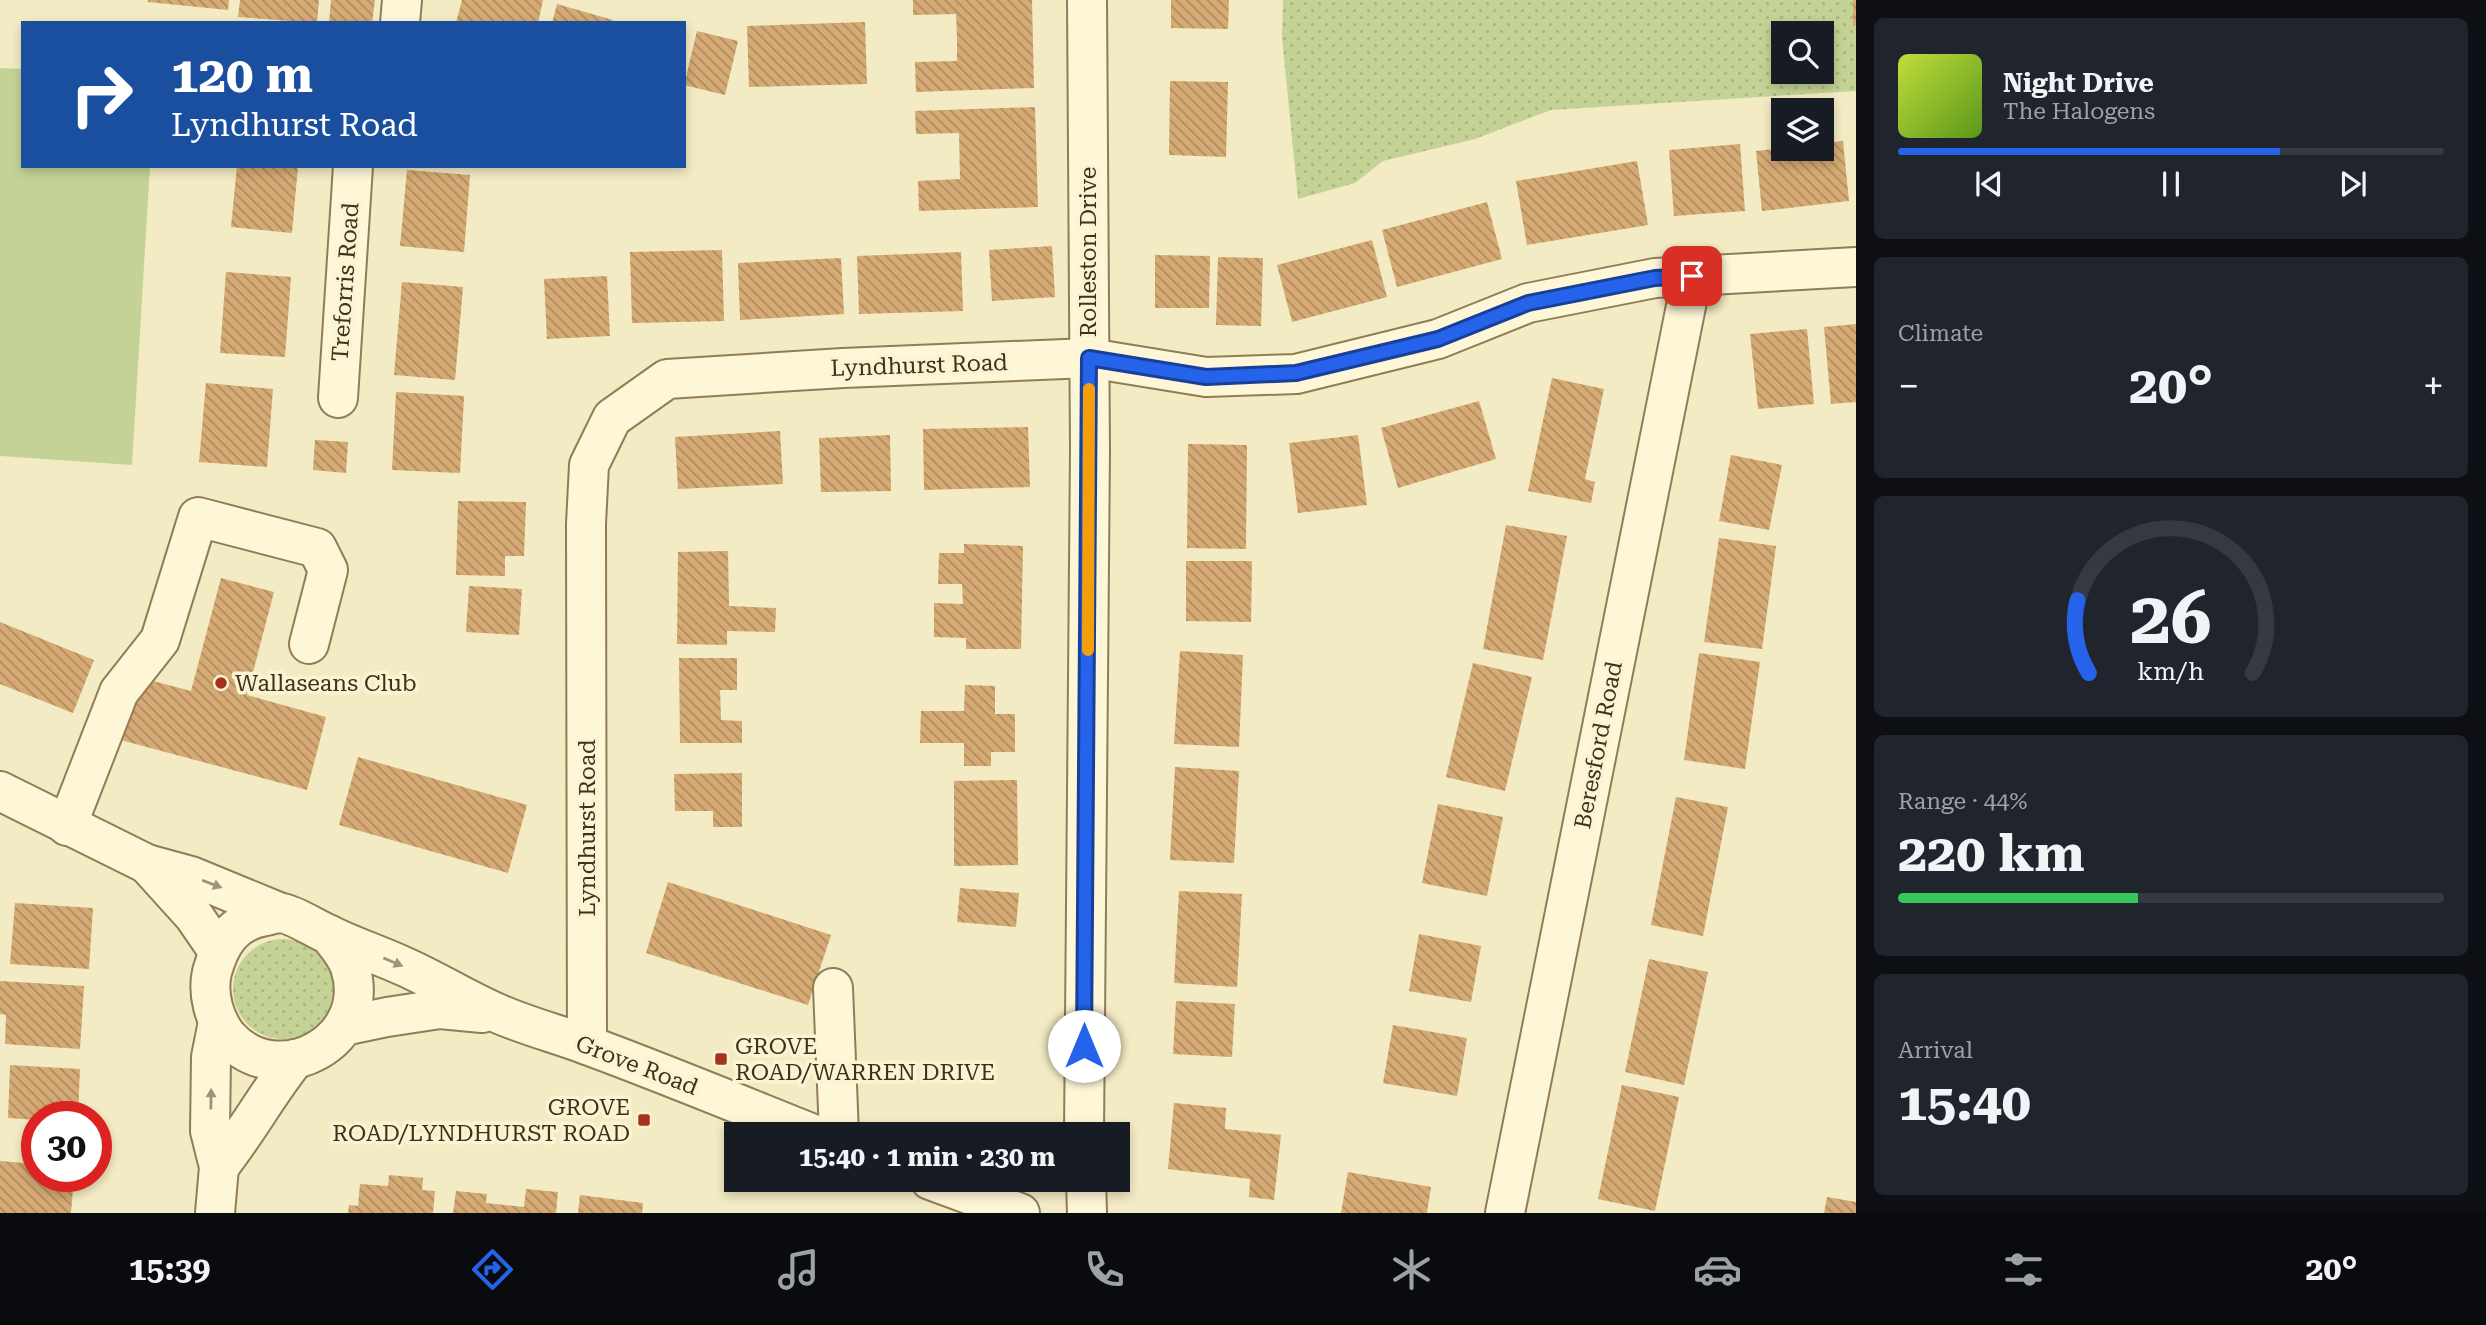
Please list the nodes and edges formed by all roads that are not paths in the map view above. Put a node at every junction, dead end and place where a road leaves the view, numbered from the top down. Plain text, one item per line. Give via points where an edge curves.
1 (402, 0) edge
2 (1087, 0) edge
3 (400, 21) edge
4 (353, 168) edge
5 (1856, 267) edge
6 (1692, 276) junction
7 (1089, 358) junction
8 (338, 398) dead end
9 (309, 644) dead end
10 (0, 791) edge
11 (68, 826) junction
12 (147, 864) junction
13 (281, 913) junction
14 (330, 936) junction
15 (218, 951) junction
16 (833, 988) dead end
17 (499, 1014) junction
18 (218, 1022) junction
19 (344, 1026) junction
20 (587, 1045) junction
21 (295, 1059) junction
22 (783, 1122) edge
23 (839, 1122) edge
24 (1084, 1122) edge
25 (219, 1167) junction
26 (963, 1192) edge
27 (1086, 1192) edge
28 (215, 1213) edge
29 (1020, 1213) edge
30 (1087, 1213) edge
31 (1504, 1213) edge

1 - 3 street
2 - 7 street, Rolleston Drive
4 - 8 street, Treforris Road
5 - 6 street, Lyndhurst Road
6 - 7 street, Lyndhurst Road via 1655,278 1528,303 1438,339 1296,373 1206,377
6 - 31 street, Beresford Road
7 - 20 street, Lyndhurst Road via 667,379 612,418 589,465 586,524
7 - 24 street, Rolleston Drive
9 - 11 street via 328,570 317,548 198,517 160,640 119,692
10 - 11 street
11 - 12 street
12 -> 13 street via 191,876
12 - 15 street via 194,916
13 - 14 street
13 - 15 street via 244,922
14 -> 17 street, Grove Road via 404,966
14 - 19 street via 343,953 353,981 354,995
15 - 18 street via 211,998
16 - 23 street
17 - 19 street, Grove Road via 440,1009
17 - 20 street, Grove Road
18 - 21 street via 235,1044 249,1053 265,1059
25 -> 18 street via 210,1131 211,1057
19 - 21 street via 328,1045
20 - 22 street, Grove Road
21 - 25 street
25 - 28 street
26 - 29 street
27 - 30 street

